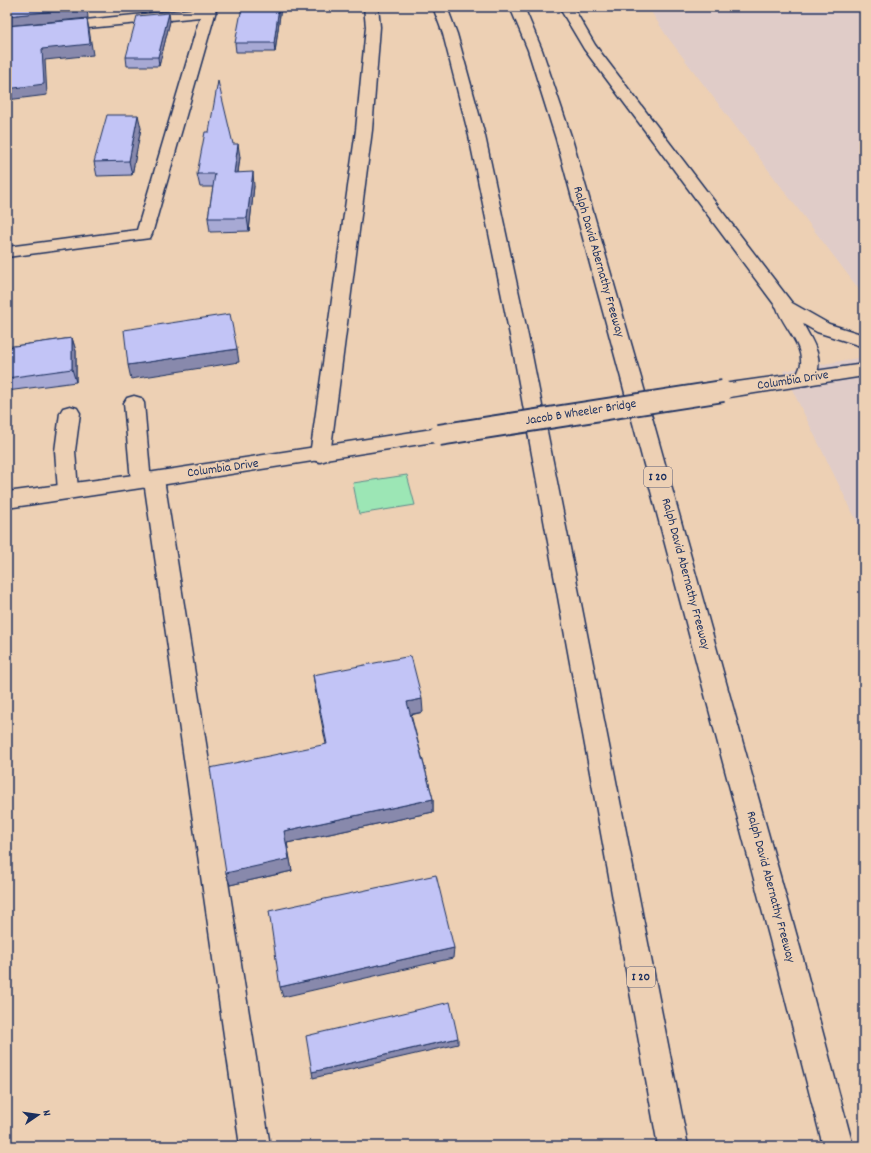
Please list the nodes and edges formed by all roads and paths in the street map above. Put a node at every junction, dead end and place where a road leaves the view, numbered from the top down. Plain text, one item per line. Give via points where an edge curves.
1 (371, 7) edge
2 (440, 7) edge
3 (517, 7) edge
4 (566, 7) edge
5 (209, 10) edge
6 (7, 32) edge
7 (7, 252) edge
8 (786, 307) junction
9 (864, 341) edge
10 (864, 370) edge
11 (805, 379) junction
12 (723, 391) joint
13 (134, 403) dead end
14 (70, 413) dead end
15 (439, 435) joint
16 (320, 454) junction
17 (148, 480) junction
18 (68, 491) junction
19 (7, 500) edge
20 (255, 1146) edge
21 (673, 1146) edge
22 (838, 1146) edge

1 - 16 main road via 373,27 364,130
2 - 21 main road, I 20 via 450,34 477,136 522,350
3 - 22 main road, Ralph David Abernathy Freeway / I 20 via 535,50 564,139 623,348
4 - 8 main road via 589,46
5 - 6 main road
5 - 7 main road via 144,234
8 - 9 main road via 823,328
8 - 11 main road via 788,318 807,346 810,363
10 - 11 main road, Columbia Drive
11 - 12 main road, Columbia Drive
12 - 15 main road, Jacob B Wheeler Bridge, bridge
13 - 17 main road
14 - 18 main road via 65,451
15 - 16 main road, Columbia Drive
16 - 17 main road, Columbia Drive
17 - 18 main road, Columbia Drive
17 - 20 main road
18 - 19 main road, Columbia Drive

